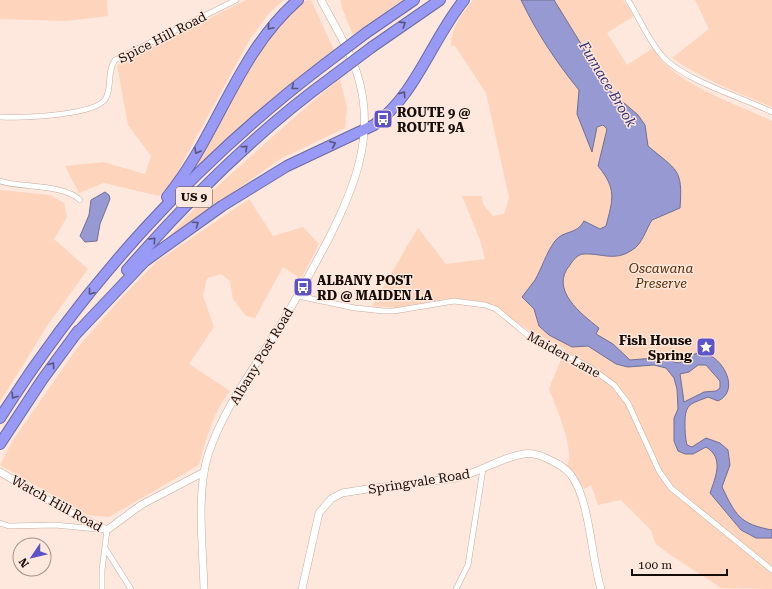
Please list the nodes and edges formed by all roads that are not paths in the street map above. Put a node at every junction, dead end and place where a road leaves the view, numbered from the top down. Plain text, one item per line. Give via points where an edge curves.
1 (236, 0) edge
2 (298, 0) edge
3 (321, 0) edge
4 (414, 0) edge
5 (440, 0) edge
6 (464, 0) edge
7 (628, 0) edge
8 (772, 112) edge
9 (0, 117) edge
10 (364, 129) junction
11 (0, 181) edge
12 (80, 200) dead end
13 (116, 262) junction
14 (298, 296) junction
15 (75, 335) junction
16 (0, 418) edge
17 (0, 444) edge
18 (483, 469) junction
19 (0, 472) edge
20 (204, 472) junction
21 (0, 523) edge
22 (107, 530) junction
23 (105, 548) junction
24 (772, 570) edge
25 (102, 589) edge
26 (130, 589) edge
27 (204, 589) edge
28 (302, 589) edge
29 (456, 589) edge
30 (602, 589) edge

1 - 9 street, Spice Hill Road via 115,60 107,97 99,105 55,116
2 -> 13 highway via 260,39 179,181
3 - 10 street, Albany Post Road via 358,72 364,101
4 -> 13 highway, US 9, bridge via 366,33 278,101 205,167
15 -> 5 highway, US 9, bridge via 127,270 189,202 255,140 305,96
10 -> 6 highway via 383,119 397,103
7 - 8 street via 656,47 669,62 698,79
10 - 14 street, Albany Post Road via 362,159 353,188
15 -> 10 highway via 141,265 172,241 264,179
11 - 12 street via 62,192 76,196
13 -> 16 highway, US 9 via 47,349
14 - 20 street, Albany Post Road via 228,410 211,447
14 - 24 street, Maiden Lane via 355,308 384,311 454,301 496,309 530,337 591,368 614,385 628,403 659,472 671,488
17 -> 15 highway, US 9
18 - 28 street, Springvale Road via 457,478 342,493 331,499 319,513
18 - 29 street via 468,565
18 - 30 street, Springvale Road via 525,454 544,456 570,473 582,495 596,574
19 - 22 street, Watch Hill Road via 65,510
20 - 22 street via 141,505
20 - 27 street, Albany Post Road via 201,530
21 - 22 street, Watch Hill Road via 9,526 55,525
22 - 23 street
23 - 25 street
23 - 26 street

